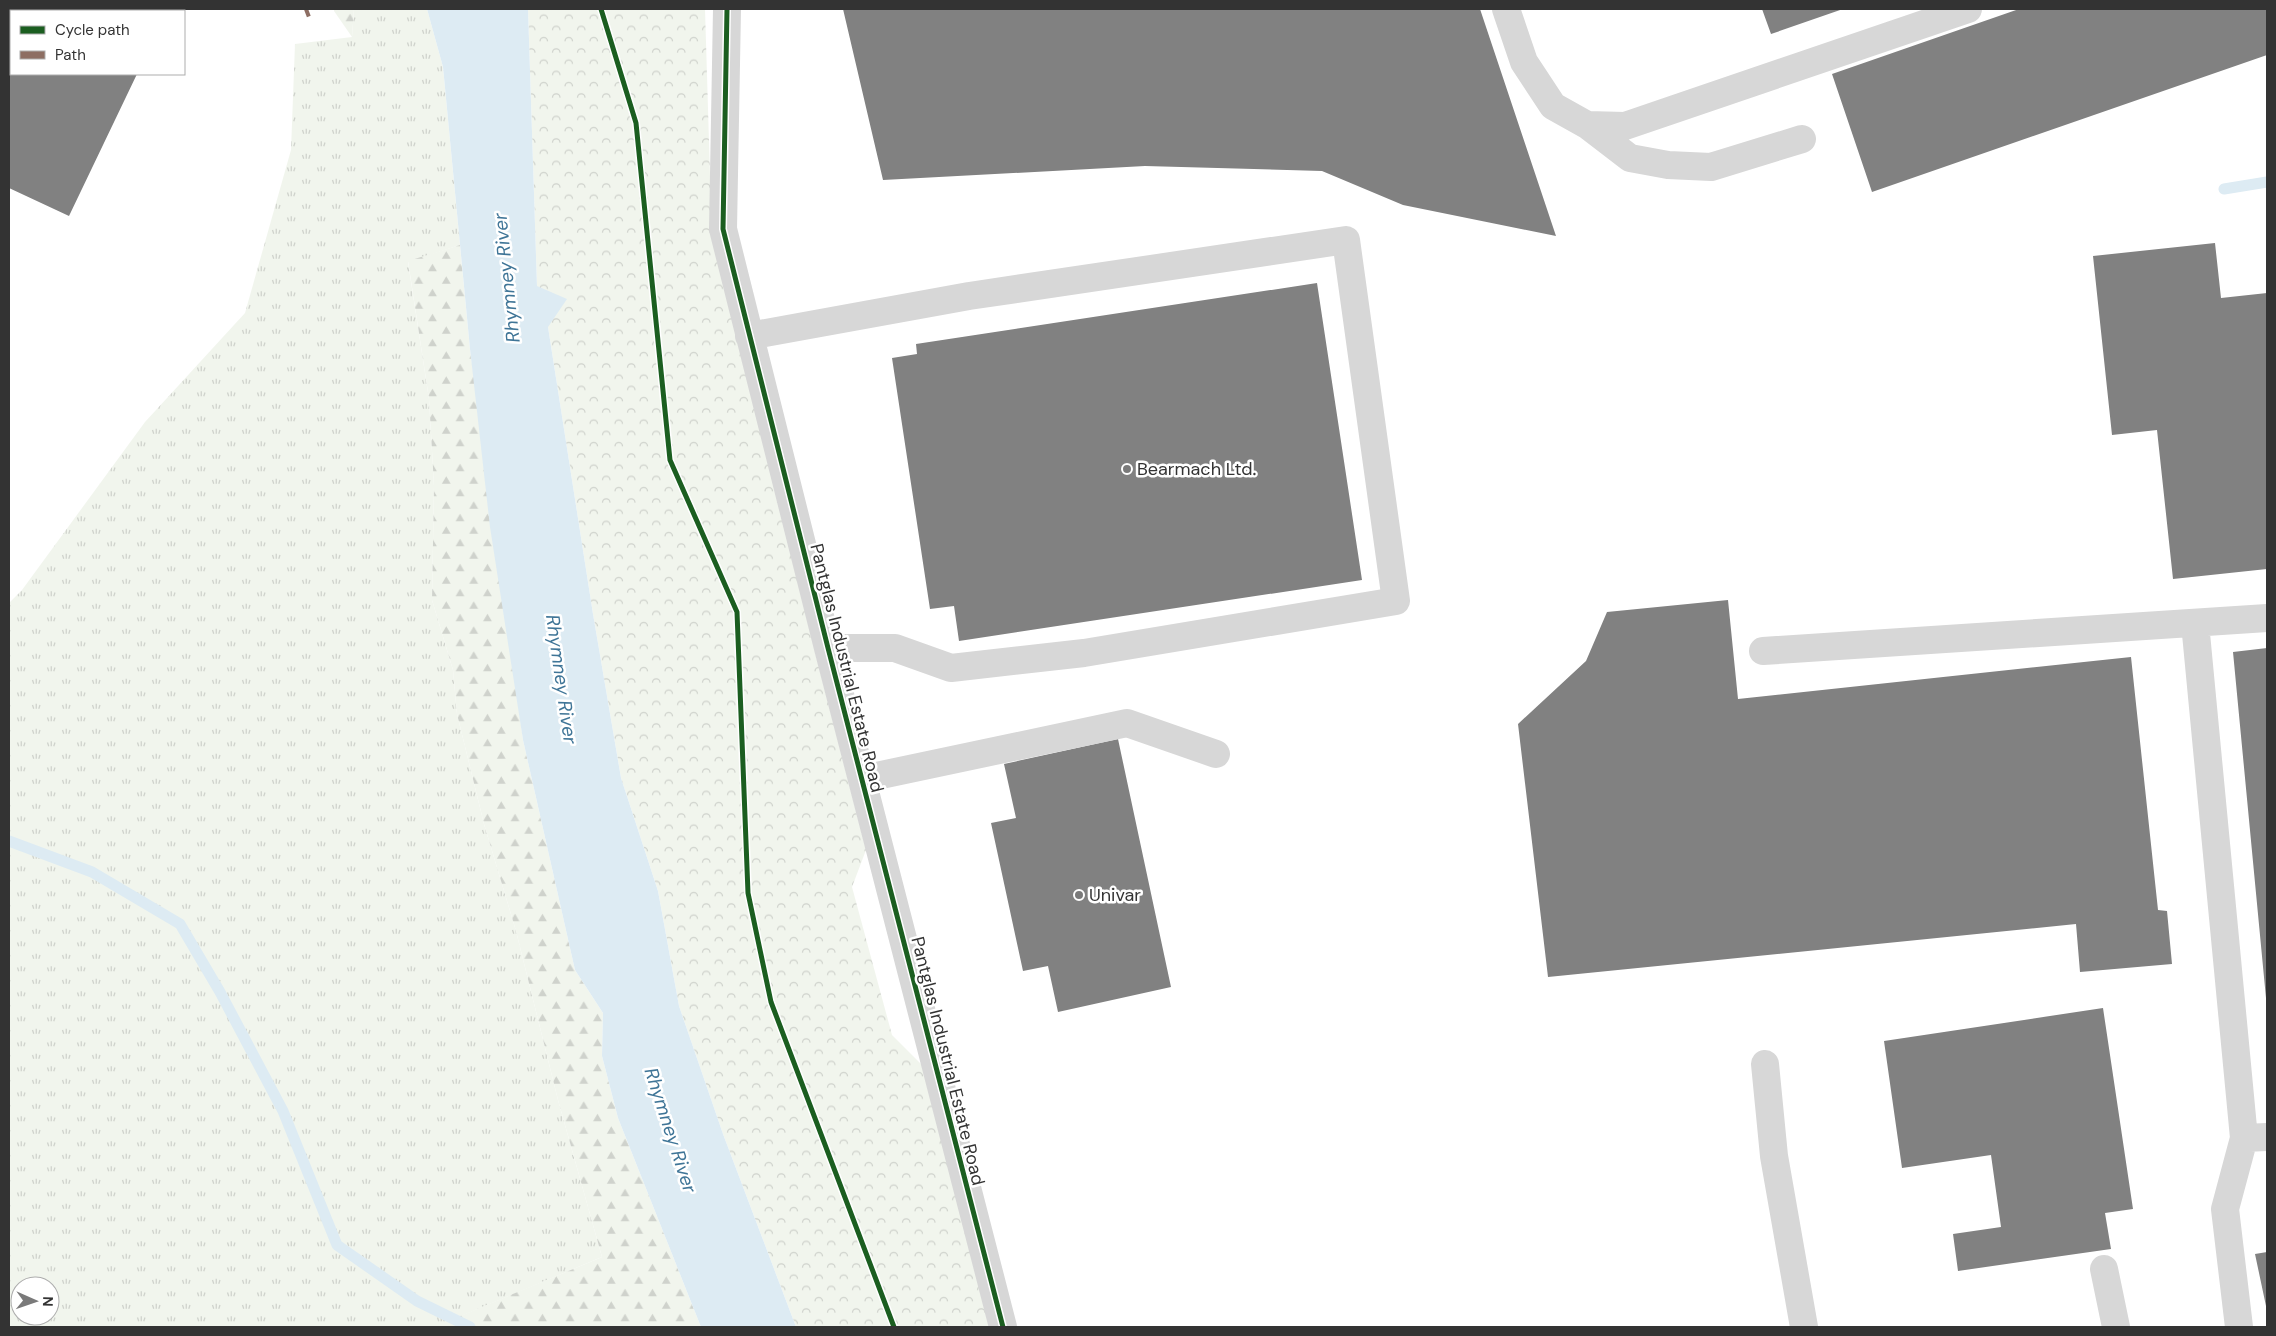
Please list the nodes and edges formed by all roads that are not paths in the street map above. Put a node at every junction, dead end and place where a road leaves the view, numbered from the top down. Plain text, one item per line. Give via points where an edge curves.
1 (727, 9) edge
2 (1506, 9) edge
3 (1968, 9) edge
4 (1587, 125) junction
5 (1802, 138) dead end
6 (749, 336) junction
7 (2267, 618) edge
8 (2195, 623) junction
9 (828, 648) junction
10 (1763, 650) dead end
11 (1216, 754) dead end
12 (862, 779) junction
13 (1765, 1064) dead end
14 (2256, 1137) edge
15 (2104, 1269) dead end
16 (1003, 1327) edge
17 (1804, 1327) edge
18 (2116, 1327) edge
19 (2239, 1327) edge

1 - 6 street, Pantglas Industrial Estate Road via 723,229
2 - 4 street via 1524,62 1552,106
3 - 4 street via 1625,126
4 - 5 street via 1630,158 1668,165 1711,167
6 - 9 street, Pantglas Industrial Estate Road
6 - 9 street via 969,296 1346,240 1396,601 1084,653 951,668 895,648
7 - 8 street
8 - 10 street
8 - 14 street
9 - 12 street, Pantglas Industrial Estate Road
11 - 12 street via 1127,723
12 - 16 street, Pantglas Industrial Estate Road
13 - 17 street via 1774,1156
14 - 19 street via 2225,1209
15 - 18 street

